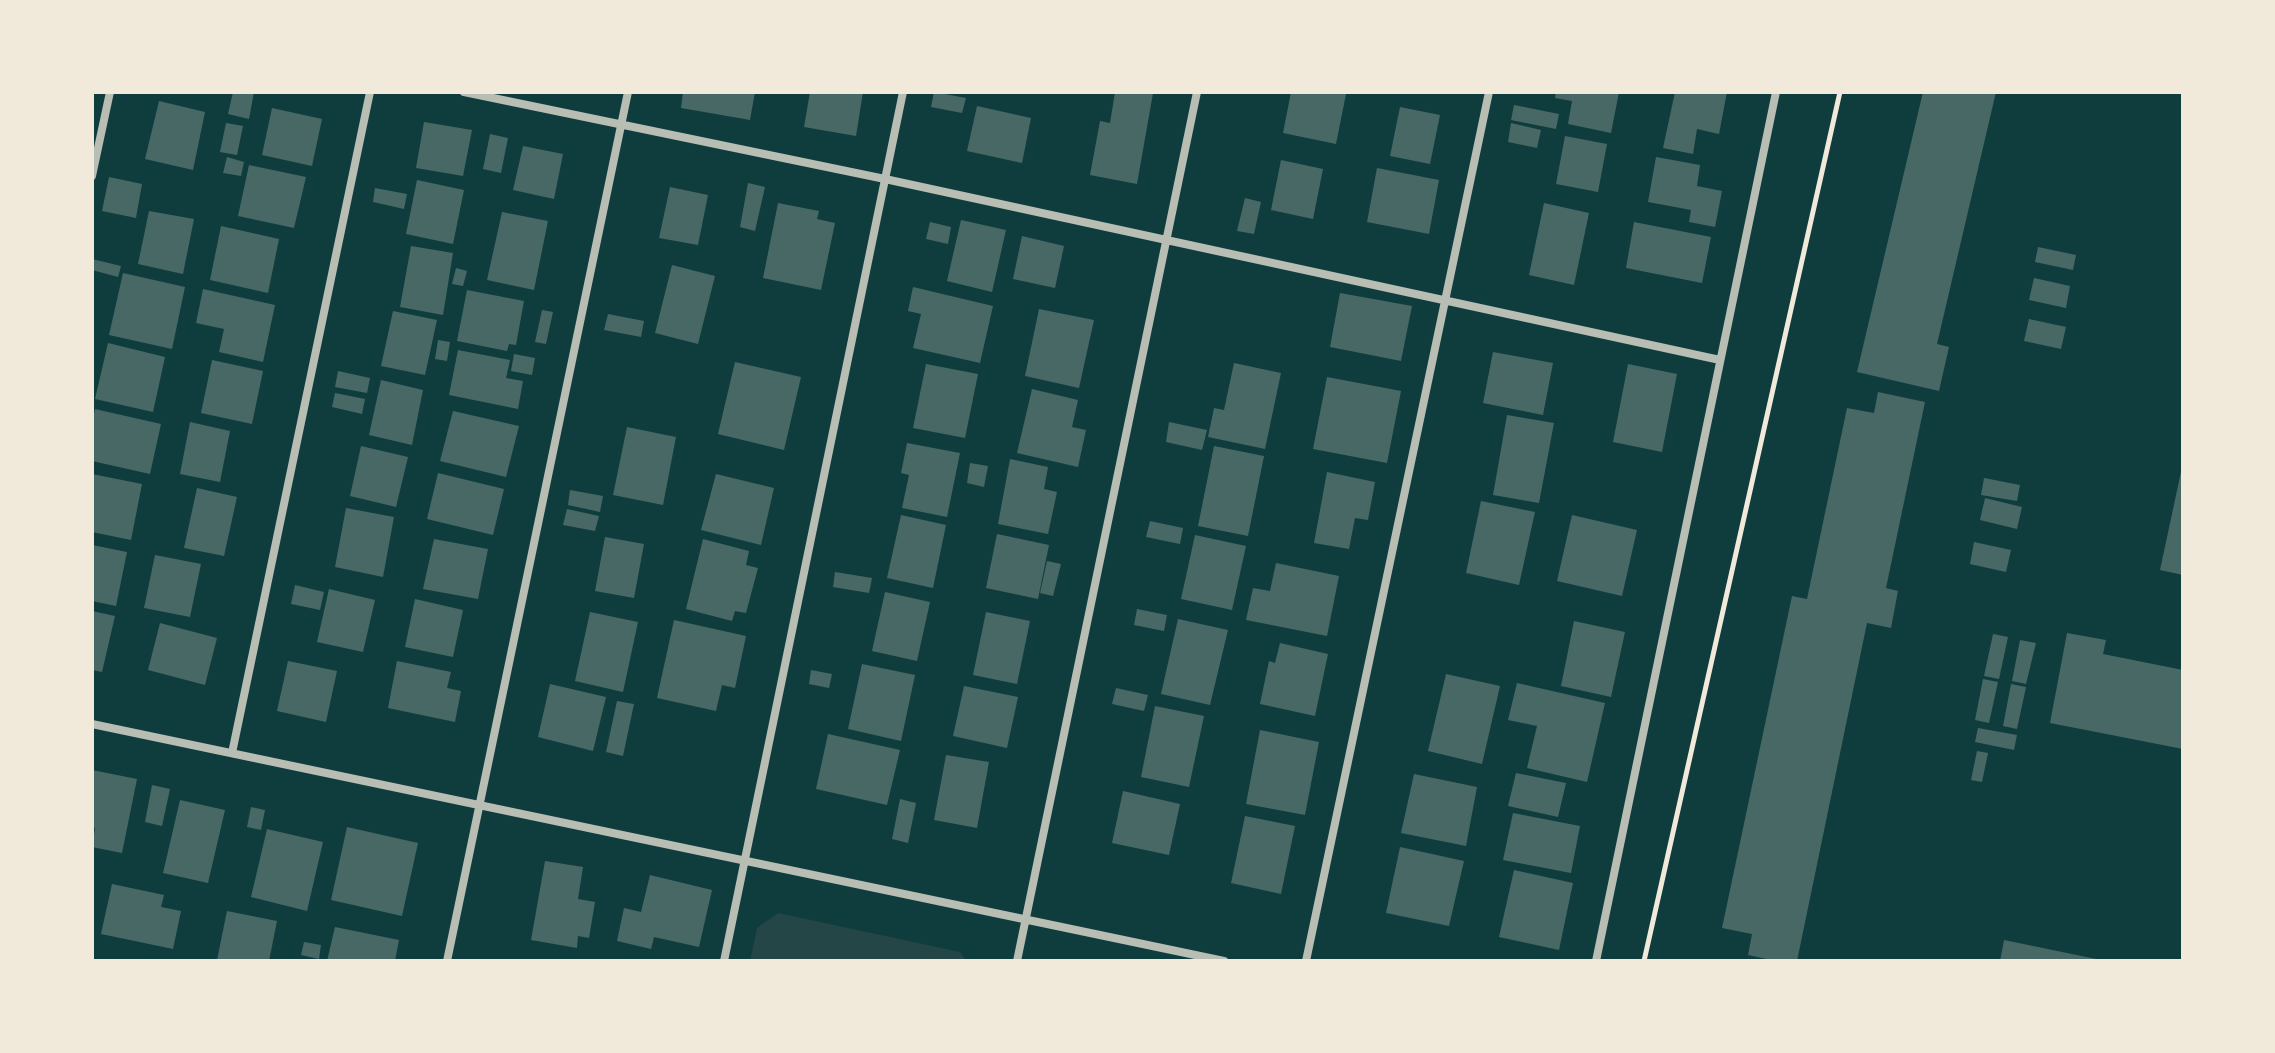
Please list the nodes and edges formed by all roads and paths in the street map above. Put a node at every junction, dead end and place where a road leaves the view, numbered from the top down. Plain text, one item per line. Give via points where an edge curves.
1 (110, 92) edge
2 (370, 92) edge
3 (464, 92) edge
4 (628, 92) edge
5 (903, 92) edge
6 (1197, 92) edge
7 (1489, 92) edge
8 (1776, 92) edge
9 (1840, 92) edge
10 (621, 125) junction
11 (92, 176) edge
12 (885, 179) junction
13 (1166, 240) junction
14 (1445, 300) junction
15 (1720, 360) junction
16 (92, 724) edge
17 (232, 753) junction
18 (479, 804) junction
19 (745, 860) junction
20 (1025, 920) junction
21 (447, 961) edge
22 (724, 961) edge
23 (1017, 961) edge
24 (1224, 961) edge
25 (1306, 961) edge
26 (1596, 961) edge
27 (1644, 961) edge

1 - 11 street
2 - 17 street
3 - 10 street
4 - 10 street
5 - 12 street
6 - 13 street
7 - 14 street
8 - 15 street
9 - 27 path
10 - 12 street
10 - 18 street
12 - 13 street
12 - 19 street
13 - 14 street
13 - 20 street
14 - 15 street
14 - 25 street
15 - 26 street
16 - 17 street
17 - 18 street
18 - 19 street
18 - 21 street
19 - 20 street
19 - 22 street
20 - 23 street
20 - 24 street

